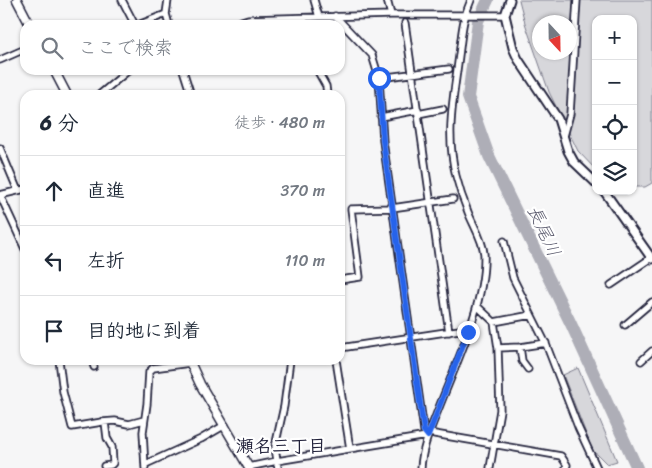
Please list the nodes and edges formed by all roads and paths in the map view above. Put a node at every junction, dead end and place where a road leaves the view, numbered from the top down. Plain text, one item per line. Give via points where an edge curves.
1 (17, 0) edge
2 (122, 0) edge
3 (168, 0) edge
4 (314, 0) edge
5 (387, 0) edge
6 (471, 0) edge
7 (510, 0) edge
8 (577, 0) edge
9 (166, 14) junction
10 (391, 15) junction
11 (505, 15) junction
12 (335, 16) junction
13 (467, 16) junction
14 (319, 17) junction
15 (297, 18) joint
16 (27, 20) edge
17 (133, 20) edge
18 (150, 20) edge
19 (168, 20) edge
20 (245, 20) edge
21 (339, 20) edge
22 (405, 23) dead end
23 (345, 27) edge
24 (20, 51) edge
25 (0, 60) edge
26 (449, 69) dead end
27 (412, 73) junction
28 (57, 75) edge
29 (123, 75) edge
30 (185, 75) edge
31 (320, 75) edge
32 (379, 78) junction
33 (65, 90) edge
34 (105, 90) edge
35 (190, 90) edge
36 (326, 90) edge
37 (443, 109) dead end
38 (418, 112) junction
39 (381, 117) junction
40 (564, 136) junction
41 (0, 148) edge
42 (592, 180) edge
43 (18, 191) joint
44 (0, 195) edge
45 (607, 195) edge
46 (453, 199) dead end
47 (431, 202) junction
48 (392, 208) junction
49 (20, 238) edge
50 (504, 241) dead end
51 (651, 259) edge
52 (345, 279) edge
53 (611, 285) dead end
54 (652, 302) edge
55 (476, 306) junction
56 (532, 315) junction
57 (494, 322) junction
58 (624, 325) dead end
59 (459, 330) dead end
60 (449, 332) junction
61 (410, 338) junction
62 (546, 343) junction
63 (345, 347) edge
64 (520, 347) junction
65 (498, 348) junction
66 (652, 351) edge
67 (641, 361) dead end
68 (60, 365) edge
69 (171, 365) edge
70 (191, 365) edge
71 (289, 365) edge
72 (337, 365) edge
73 (528, 369) dead end
74 (144, 420) junction
75 (105, 422) junction
76 (225, 425) junction
77 (428, 434) junction
78 (493, 445) junction
79 (350, 449) junction
80 (277, 461) junction
81 (104, 466) dead end
82 (146, 466) edge
83 (248, 468) edge
84 (278, 468) edge
85 (421, 468) edge
86 (490, 468) edge
87 (566, 468) edge
88 (597, 468) edge

1 - 16 main road
2 - 17 street
3 - 9 street
4 - 14 street
5 - 10 street
6 - 13 street
7 - 11 street
8 - 40 street via 570,114
9 - 18 street
9 - 19 street
10 - 12 street
10 - 13 street
11 - 13 street
11 - 40 street via 518,59 558,119
12 - 14 street
12 - 21 street
13 - 55 street via 452,101 450,140 466,209 484,253
14 - 15 street
15 - 20 street
22 - 27 street
23 - 32 street via 372,55
24 - 25 street
26 - 27 street
27 - 32 street
27 - 38 street
28 - 33 main road
29 - 34 street
30 - 35 street
31 - 36 street
32 - 39 street
37 - 38 street
38 - 39 street
38 - 47 street
39 - 48 street
40 - 42 street via 574,162
41 - 43 street
43 - 44 street
44 - 49 street
45 - 51 street
46 - 47 street
47 - 48 street
47 - 60 street
48 - 52 street via 351,209 360,277
48 - 61 street
50 - 56 street via 513,278
51 - 53 street
54 - 58 street
55 - 57 street
55 - 77 street
56 - 57 street
56 - 62 street
57 - 65 street
59 - 60 street
60 - 61 street
61 - 63 street
61 - 77 street via 424,431
62 - 64 street
62 - 88 street
64 - 65 street
64 - 73 street via 522,361
65 - 78 street via 500,410
66 - 67 street
68 - 75 street via 72,427
69 - 74 street via 153,368 149,372
70 - 76 main road
71 - 80 street via 276,446
72 - 79 street
74 - 75 street via 129,424
74 - 82 street
75 - 81 street via 113,463
76 - 82 street
76 - 83 main road
77 - 78 street
77 - 79 street
77 - 85 street
78 - 86 street
78 - 87 street via 561,456
79 - 80 street
80 - 83 street
80 - 84 street

